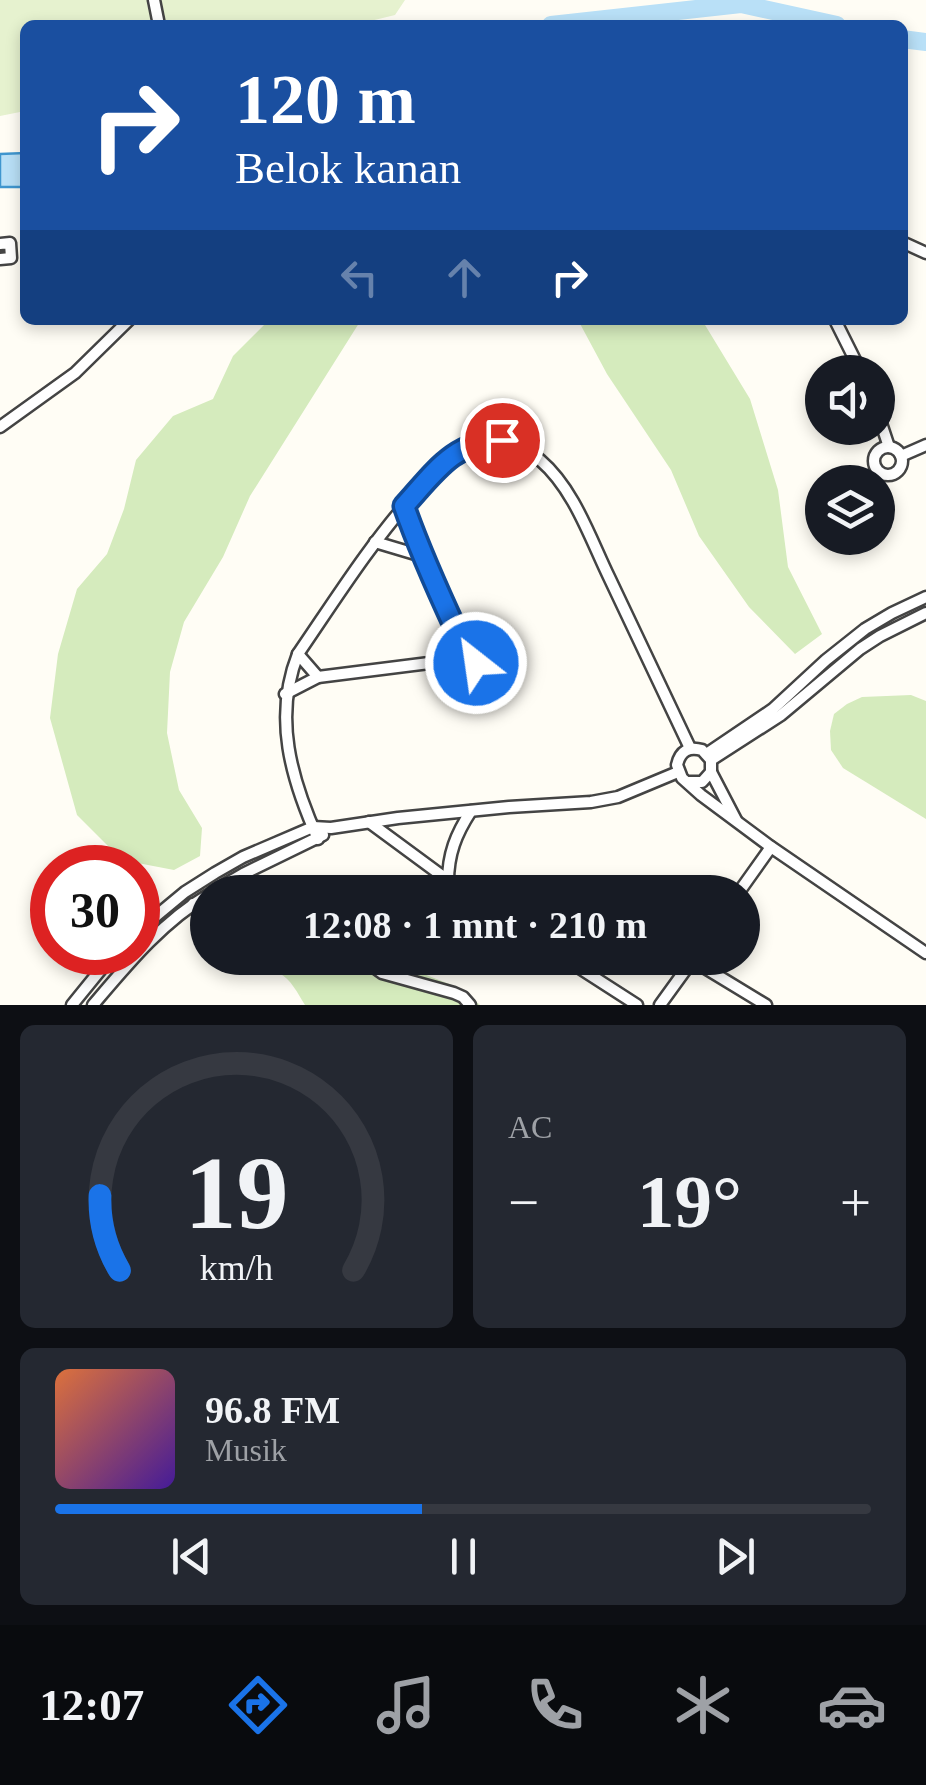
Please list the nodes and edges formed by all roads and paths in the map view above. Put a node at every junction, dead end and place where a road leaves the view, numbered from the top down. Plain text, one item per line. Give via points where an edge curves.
1 (0, 244) edge
2 (0, 258) edge
3 (124, 325) edge
4 (837, 325) edge
5 (853, 355) edge
6 (0, 426) edge
7 (926, 444) edge
8 (888, 447) joint
9 (901, 456) junction
10 (404, 506) junction
11 (375, 542) junction
12 (422, 556) junction
13 (926, 597) edge
14 (926, 613) edge
15 (460, 639) junction
16 (298, 654) junction
17 (445, 661) junction
18 (318, 677) junction
19 (286, 694) junction
20 (690, 748) junction
21 (710, 762) junction
22 (678, 772) junction
23 (688, 782) junction
24 (471, 811) junction
25 (368, 822) junction
26 (738, 822) junction
27 (315, 833) junction
28 (771, 847) junction
29 (241, 875) edge
30 (439, 875) edge
31 (449, 875) edge
32 (751, 875) edge
33 (190, 907) edge
34 (160, 913) edge
35 (926, 953) edge
36 (97, 975) edge
37 (390, 975) edge
38 (590, 975) edge
39 (681, 975) edge
40 (719, 975) edge
41 (72, 1005) edge
42 (93, 1005) edge
43 (470, 1005) edge
44 (637, 1005) edge
45 (660, 1005) edge
46 (766, 1005) edge

1 - 2 street via 10,243 11,258
3 - 6 street via 75,373
4 - 5 street
7 - 9 street
8 - 9 street
8 - 9 street via 876,454 880,472 895,474
10 - 11 street
10 - 12 street
10 - 20 street via 437,469 474,443 502,440 541,460 579,514
11 - 12 street
11 - 16 street
12 - 15 street
13 - 21 street via 865,629
14 - 21 street via 860,649 782,715
15 - 17 street
15 - 17 street via 476,663 463,673
16 - 18 street
16 - 19 street
17 - 18 street
18 - 19 street
19 - 27 street via 292,766
20 - 21 street
20 - 22 street via 679,758
21 - 23 street via 702,782
21 - 26 street
22 - 23 street
22 - 24 street via 591,802
23 - 26 street
24 - 25 street
24 - 31 street via 453,842
25 - 27 street
25 - 30 street
26 - 28 street
27 - 29 street
27 - 34 street via 243,857
28 - 32 street
28 - 35 street
33 - 42 street
36 - 41 street
37 - 43 street via 454,992
38 - 44 street
39 - 45 street
40 - 46 street

